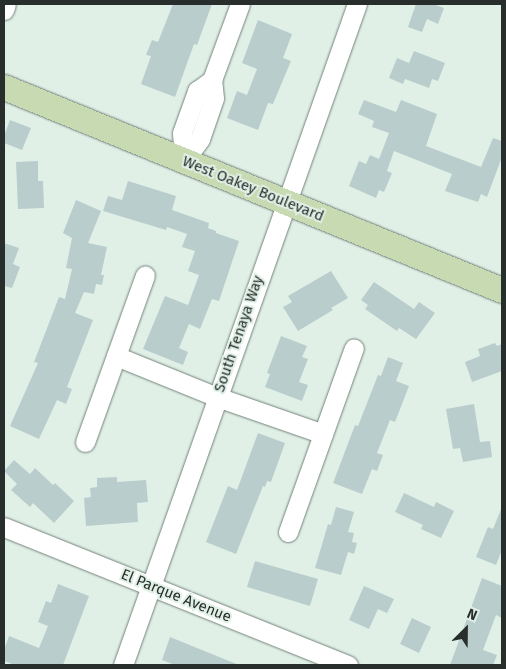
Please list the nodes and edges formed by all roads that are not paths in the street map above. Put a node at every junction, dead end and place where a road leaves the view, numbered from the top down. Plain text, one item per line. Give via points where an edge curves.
1 (6, 4) edge
2 (240, 4) edge
3 (357, 4) edge
4 (4, 10) edge
5 (4, 87) edge
6 (184, 161) junction
7 (286, 202) junction
8 (145, 275) dead end
9 (502, 290) edge
10 (354, 348) dead end
11 (116, 356) junction
12 (217, 397) junction
13 (324, 434) junction
14 (85, 442) dead end
15 (4, 527) edge
16 (288, 532) dead end
17 (150, 584) junction
18 (123, 665) edge
19 (348, 665) edge

1 - 4 street
2 - 6 street via 212,80 212,107 200,139
3 - 7 street, South Tenaya Way
5 - 6 main road, West Oakey Boulevard
6 - 7 main road, West Oakey Boulevard
7 - 9 main road, West Oakey Boulevard
7 - 12 street, South Tenaya Way
8 - 11 street
10 - 13 street
11 - 12 street
11 - 14 street
12 - 13 street
12 - 17 street, South Tenaya Way
13 - 16 street
15 - 17 street, El Parque Avenue
17 - 18 street, South Tenaya Way
17 - 19 street, El Parque Avenue

